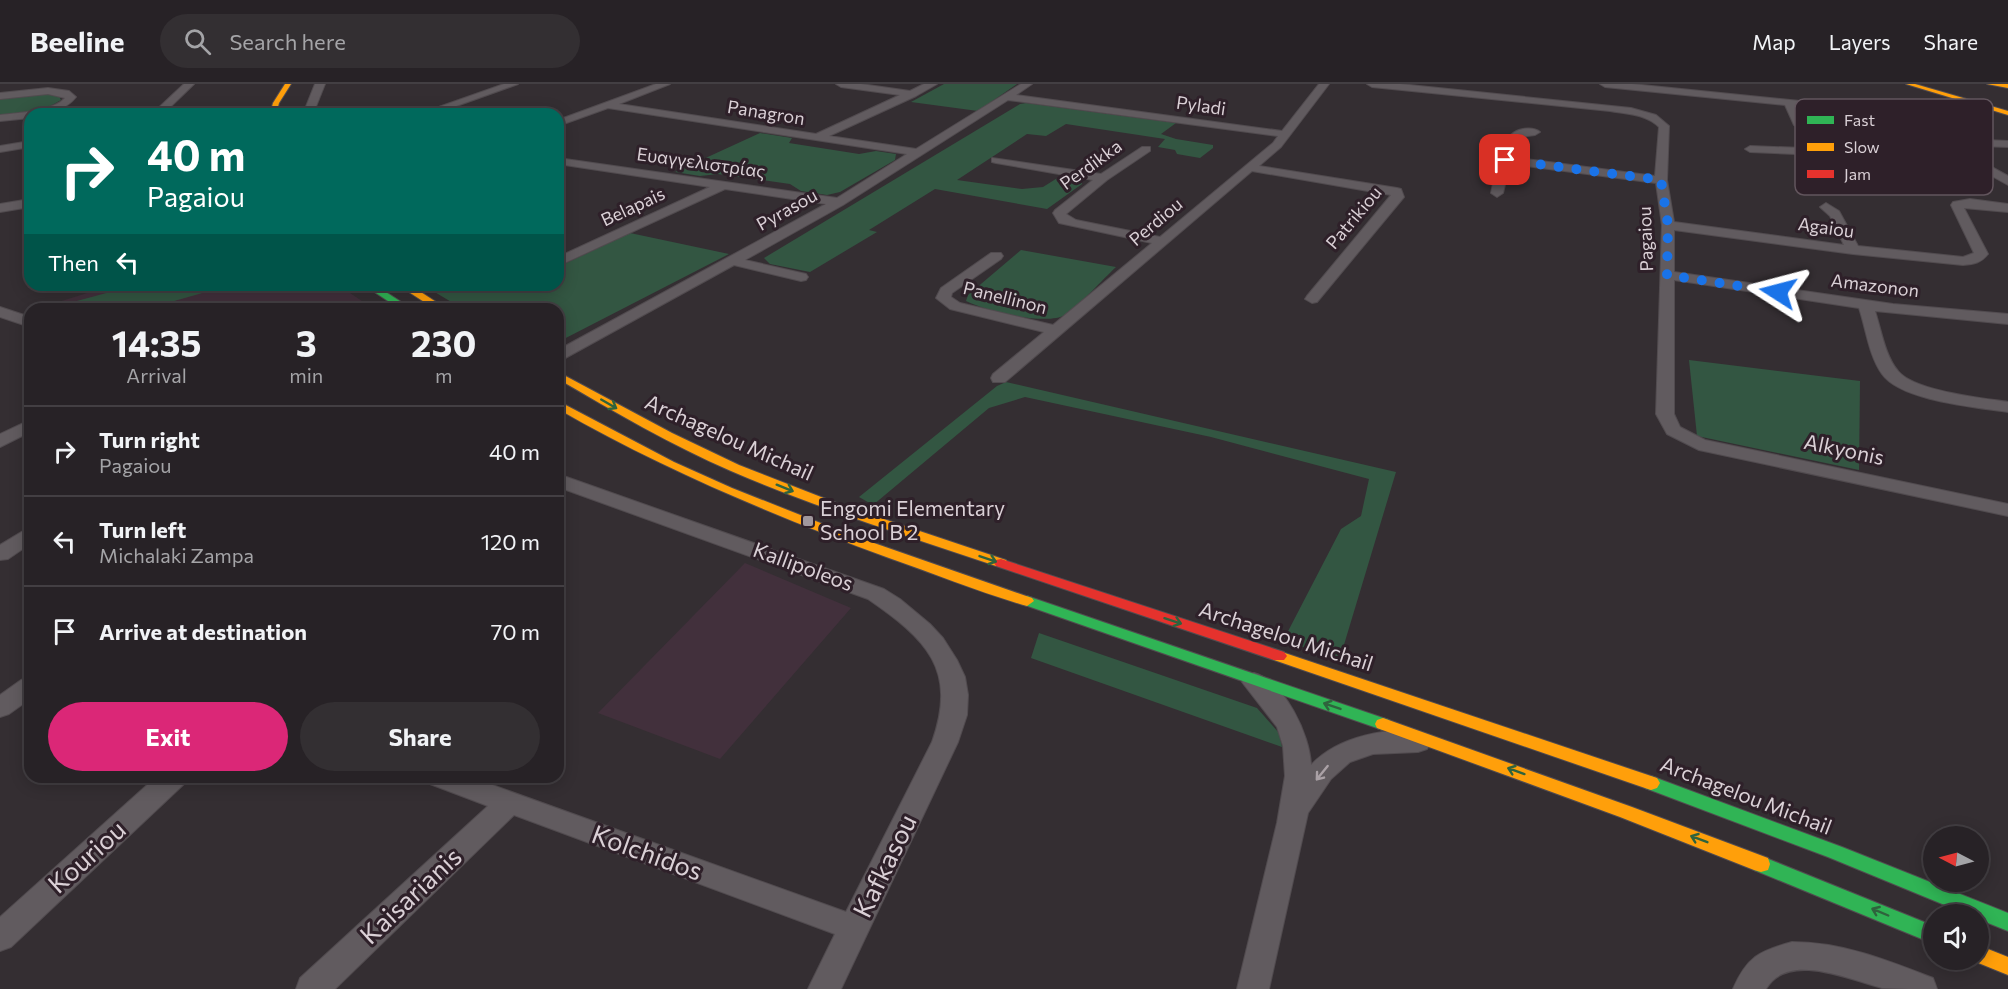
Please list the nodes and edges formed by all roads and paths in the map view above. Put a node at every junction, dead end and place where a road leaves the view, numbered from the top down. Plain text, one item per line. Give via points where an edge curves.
1 (189, 84) edge
2 (288, 84) edge
3 (301, 84) edge
4 (320, 84) edge
5 (513, 84) edge
6 (665, 84) edge
7 (841, 84) edge
8 (932, 84) edge
9 (1027, 84) edge
10 (1324, 84) edge
11 (1372, 84) edge
12 (1605, 84) edge
13 (1909, 84) edge
14 (1934, 84) edge
15 (1990, 84) edge
16 (2008, 86) edge
17 (1437, 87) edge
18 (913, 94) junction
19 (0, 96) edge
20 (1952, 96) junction
21 (1007, 97) junction
22 (1962, 99) edge
23 (1789, 104) junction
24 (607, 105) junction
25 (1795, 105) edge
26 (51, 108) edge
27 (163, 108) edge
28 (275, 108) edge
29 (291, 108) dead end
30 (310, 108) edge
31 (442, 108) edge
32 (1993, 108) edge
33 (2008, 113) edge
34 (24, 115) edge
35 (1795, 117) edge
36 (0, 118) edge
37 (564, 121) edge
38 (1535, 132) dead end
39 (1284, 134) junction
40 (816, 138) junction
41 (1993, 143) edge
42 (2008, 144) edge
43 (24, 145) edge
44 (1146, 148) dead end
45 (1750, 148) dead end
46 (0, 149) edge
47 (1795, 150) edge
48 (920, 153) junction
49 (996, 160) dead end
50 (1505, 160) junction
51 (564, 162) edge
52 (1252, 168) junction
53 (1993, 172) edge
54 (1103, 178) junction
55 (1661, 180) junction
56 (2008, 181) edge
57 (724, 185) junction
58 (1497, 193) dead end
59 (24, 198) edge
60 (0, 202) edge
61 (839, 202) junction
62 (24, 204) edge
63 (1826, 207) dead end
64 (0, 208) edge
65 (2008, 208) edge
66 (1668, 225) junction
67 (1161, 241) junction
68 (1853, 250) junction
69 (996, 256) dead end
70 (564, 259) edge
71 (733, 261) junction
72 (1667, 275) junction
73 (801, 276) dead end
74 (378, 291) edge
75 (412, 291) edge
76 (1312, 299) dead end
77 (398, 303) edge
78 (432, 303) edge
79 (1866, 306) junction
80 (0, 312) edge
81 (2008, 319) edge
82 (24, 320) edge
83 (1057, 331) junction
84 (564, 354) edge
85 (564, 378) edge
86 (999, 378) dead end
87 (2008, 407) edge
88 (564, 409) edge
89 (24, 428) edge
90 (1673, 430) joint
91 (0, 441) edge
92 (564, 482) edge
93 (2008, 510) edge
94 (24, 539) edge
95 (0, 554) edge
96 (1249, 677) junction
97 (24, 690) edge
98 (0, 708) edge
99 (1433, 741) junction
100 (945, 742) joint
101 (167, 783) edge
102 (456, 783) edge
103 (509, 803) junction
104 (1294, 810) junction
105 (2008, 922) edge
106 (854, 928) junction
107 (1923, 929) edge
108 (0, 936) edge
109 (1989, 958) edge
110 (2008, 966) edge
111 (312, 989) edge
112 (824, 989) edge
113 (1253, 989) edge
114 (1749, 989) edge
115 (1922, 989) edge

1 - 27 street
2 - 28 main road
3 - 29 main road
4 - 30 street
5 - 31 street
6 - 24 street
7 - 18 street
8 - 18 street
9 - 21 street, Pyrasou
10 - 39 street, Perdiou
11 - 17 street, Pagaiou
12 - 23 street
13 - 20 main road
14 - 20 main road
15 - 16 main road
17 - 55 street, Pagaiou via 1610,108 1654,118 1664,126
18 - 40 street
19 - 26 street via 64,92 71,97 65,104
20 - 22 main road
21 - 39 street, Pyladi
21 - 48 street, Pyrasou
23 - 25 street
23 - 35 street
24 - 37 street
24 - 40 street, Panagron
32 - 33 main road
34 - 36 street
38 - 50 street via 1519,132 1512,137
39 - 52 street, Perdiou
40 - 48 street, Panagron
41 - 42 street
43 - 46 street
44 - 54 street, Perdikka
45 - 47 street
48 - 61 street, Pyrasou
49 - 54 street
50 - 55 street
50 - 58 street
51 - 57 street, Ευαγγελιστρίας
52 - 67 street, Perdiou
52 - 76 street, Patrikiou via 1397,192 1398,197
53 - 56 street
54 - 67 street, Perdikka via 1061,209 1060,216 1073,223
55 - 66 street, Pagaiou
57 - 61 street, Ευαγγελιστρίας
57 - 70 street, Belapais
59 - 60 street
61 - 71 street, Pyrasou
62 - 64 street
63 - 68 street via 1835,214
65 - 68 street, Agaiou via 1956,206 1981,254 1974,260
66 - 68 street, Agaiou
66 - 72 street, Pagaiou
67 - 83 street, Perdiou
69 - 83 street, Panellinon via 946,291 945,301
71 - 73 street
71 - 84 street, Pyrasou
72 - 79 street, Amazonon
72 - 90 street, Pagaiou via 1665,414
74 - 77 main road
75 - 78 main road
79 - 81 street, Amazonon
79 - 87 street via 1890,374 1899,384
80 - 82 street
83 - 86 street, Perdiou
85 -> 105 main road, Archagelou Michail via 734,468 822,503 1600,764
88 - 96 main road via 599,430 713,484 847,537
89 - 91 street
90 - 93 street, Alkyonis via 1699,444
92 - 100 street, Kallipoleos via 876,594 907,614 927,634 950,671 954,715
94 - 95 street
99 -> 96 main road
96 - 104 street via 1272,698 1290,728 1298,764
97 - 98 street
99 -> 104 street via 1367,745 1347,751 1333,760
107 -> 99 main road via 1609,804
100 - 106 street, Kafkasou
101 - 108 street, Kouriou
102 - 103 street, Kolchidos
103 - 106 street, Kolchidos
103 - 111 street, Kaisarianis
104 - 113 street
106 - 112 street, Kafkasou
109 - 110 main road
114 - 115 street via 1766,966 1808,957 1861,965

